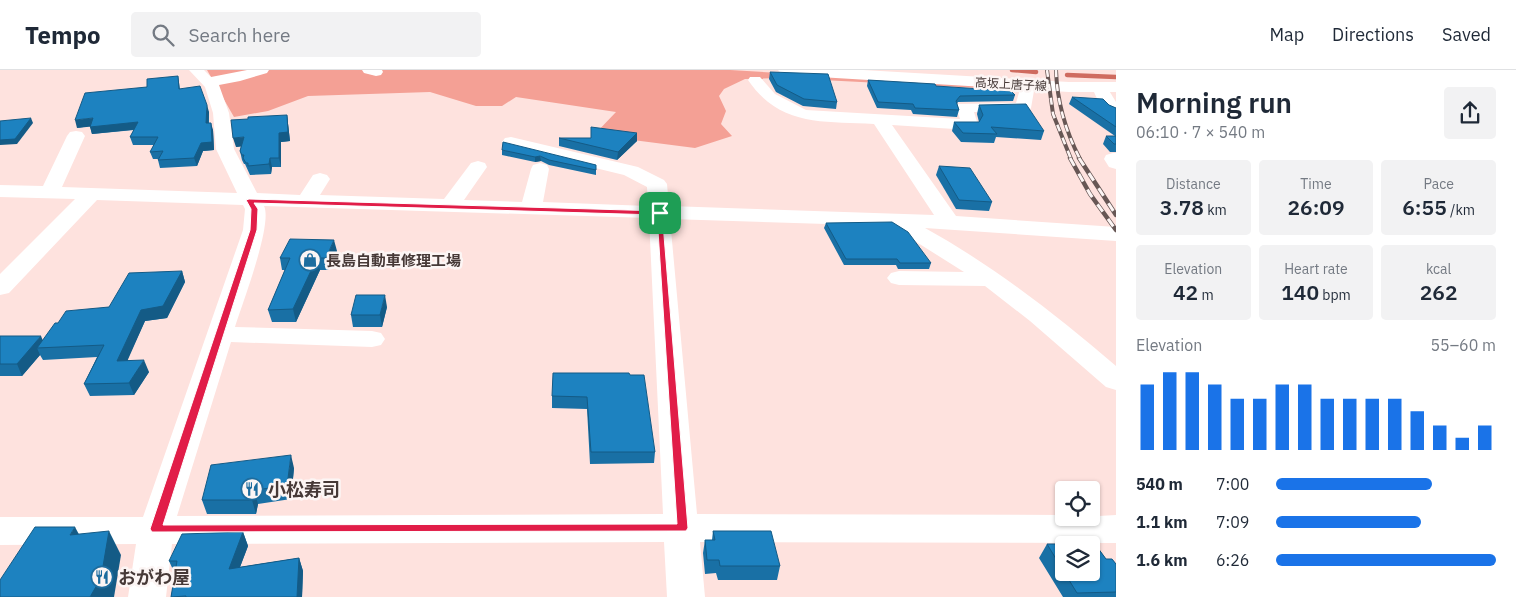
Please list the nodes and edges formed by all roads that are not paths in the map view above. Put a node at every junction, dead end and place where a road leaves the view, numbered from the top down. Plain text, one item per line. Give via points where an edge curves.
1 (262, 70) edge
2 (786, 70) edge
3 (237, 73) edge
4 (202, 76) edge
5 (755, 80) dead end
6 (1027, 85) junction
7 (1108, 87) edge
8 (1116, 110) edge
9 (880, 121) junction
10 (76, 136) dead end
11 (511, 142) edge
12 (1116, 159) edge
13 (1116, 163) edge
14 (478, 167) dead end
15 (540, 169) dead end
16 (320, 179) dead end
17 (0, 192) edge
18 (49, 194) junction
19 (91, 195) junction
20 (249, 200) junction
21 (306, 202) junction
22 (449, 206) junction
23 (531, 209) junction
24 (660, 213) junction
25 (896, 220) junction
26 (950, 223) junction
27 (1116, 234) edge
28 (899, 278) dead end
29 (989, 279) junction
30 (0, 288) edge
31 (221, 334) junction
32 (372, 339) dead end
33 (1116, 381) edge
34 (682, 528) junction
35 (156, 529) junction
36 (1116, 529) edge
37 (0, 531) edge
38 (147, 597) edge
39 (686, 597) edge

1 - 3 street
2 - 6 main road, 高坂上唐子線
3 - 4 street
4 - 20 street via 212,86 221,113 225,148
5 - 9 street via 769,97 803,115
6 - 7 main road, 高坂上唐子線
6 - 9 street via 1022,108 964,107 970,125
7 - 8 street via 1106,102
9 - 26 street
10 - 18 street
11 - 24 street via 631,171 652,180 657,184
12 - 13 street via 1113,159
14 - 22 street
15 - 23 street
16 - 21 street
17 - 18 street
18 - 19 street
19 - 20 street
19 - 30 street
20 - 21 street
20 - 31 street via 255,209 254,230
21 - 22 street
22 - 23 street
23 - 24 street
24 - 25 street
24 - 34 street
25 - 26 street
25 - 29 street
26 - 27 street
28 - 29 street
29 - 33 street via 1044,319
31 - 32 street
31 - 35 street
34 - 35 street
34 - 36 street
34 - 39 street
35 - 37 street
35 - 38 street

